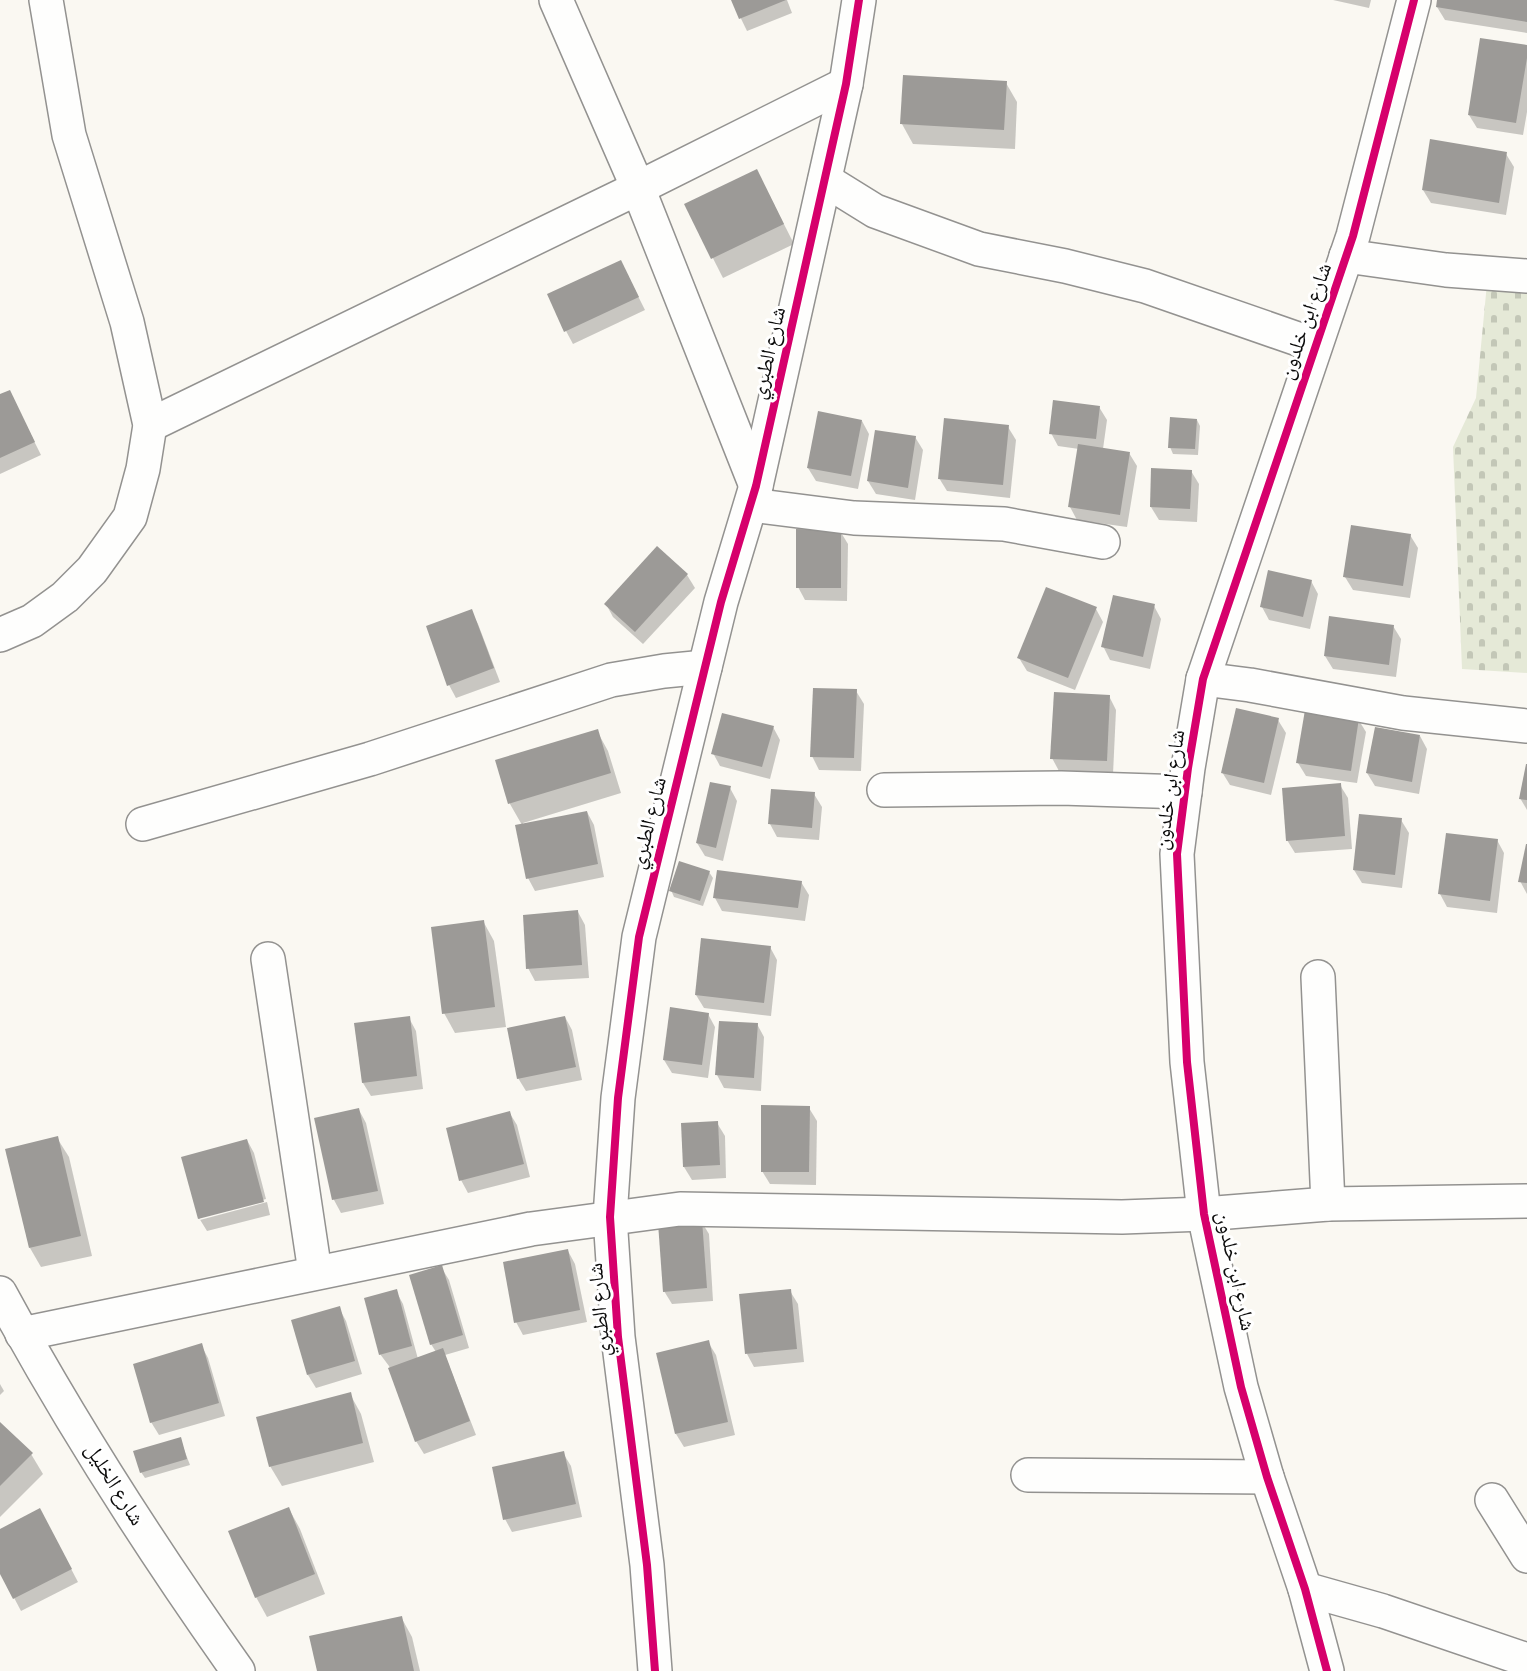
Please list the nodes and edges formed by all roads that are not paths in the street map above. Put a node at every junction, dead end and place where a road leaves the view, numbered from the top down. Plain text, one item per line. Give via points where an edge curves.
1 (46, 0) edge
2 (555, 0) edge
3 (859, 0) edge
4 (1414, 0) edge
5 (846, 84) junction
6 (825, 180) junction
7 (638, 188) junction
8 (1347, 256) junction
9 (1527, 276) edge
10 (1315, 345) junction
11 (150, 425) junction
12 (754, 496) junction
13 (1103, 542) dead end
14 (0, 635) edge
15 (705, 667) junction
16 (1203, 679) junction
17 (1527, 726) edge
18 (884, 790) dead end
19 (1185, 792) junction
20 (143, 824) dead end
21 (268, 959) dead end
22 (1318, 977) dead end
23 (1527, 1201) edge
24 (1328, 1204) junction
25 (1204, 1214) junction
26 (610, 1217) junction
27 (315, 1272) junction
28 (0, 1293) edge
29 (22, 1334) junction
30 (1028, 1475) dead end
31 (1267, 1477) junction
32 (1492, 1500) dead end
33 (1527, 1556) edge
34 (1305, 1589) junction
35 (1527, 1660) edge
36 (237, 1671) edge
37 (655, 1671) edge
38 (1327, 1671) edge

1 - 11 street via 69,135 127,322
2 - 7 street
3 - 5 street, شارع الطبري
4 - 8 street, شارع ابن خلدون
5 - 6 street, شارع الطبري
5 - 7 street
6 - 10 street via 876,211 979,249 1145,286
6 - 12 street, شارع الطبري
7 - 11 street
7 - 12 street
8 - 9 street
8 - 10 street, شارع ابن خلدون
10 - 16 street, شارع ابن خلدون
11 - 14 street via 130,517 92,570 65,597 32,621
12 - 13 street via 854,518 1004,524
12 - 15 street, شارع الطبري
15 - 20 street via 611,680 380,756
15 - 26 street, شارع الطبري via 639,937 618,1098
16 - 17 street via 1403,713
16 - 19 street, شارع ابن خلدون
18 - 19 street via 1061,788
19 - 25 street, شارع ابن خلدون via 1177,854 1187,1062
21 - 27 street
22 - 24 street
23 - 24 street
24 - 25 street
25 - 26 street via 1122,1217 680,1209
25 - 31 street, شارع ابن خلدون via 1241,1387
26 - 27 street
26 - 37 street, شارع الطبري via 618,1337 648,1565
27 - 29 street
28 - 29 street, شارع الخليل
29 - 36 street, شارع الخليل via 105,1470
30 - 31 street
31 - 34 street, شارع ابن خلدون
32 - 33 street
34 - 35 street
34 - 38 street, شارع ابن خلدون

